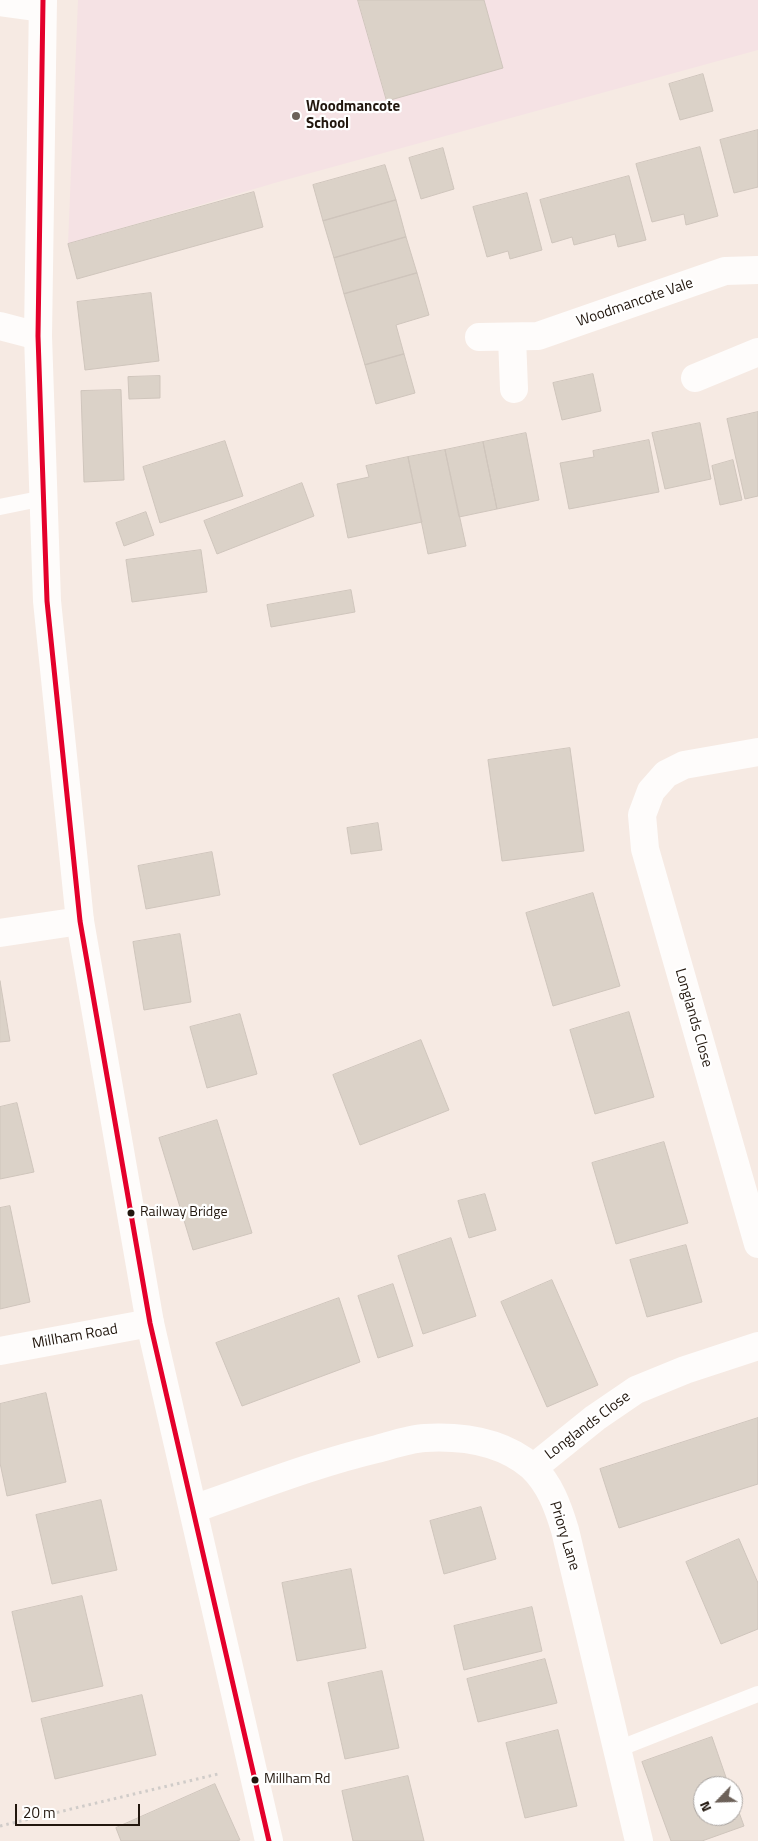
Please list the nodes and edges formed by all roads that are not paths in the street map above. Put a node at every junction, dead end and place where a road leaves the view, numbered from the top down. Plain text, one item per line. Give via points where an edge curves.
1 (0, 2) edge
2 (43, 4) edge
3 (758, 270) edge
4 (0, 326) edge
5 (38, 336) junction
6 (479, 337) dead end
7 (512, 337) junction
8 (758, 352) edge
9 (695, 378) dead end
10 (514, 389) dead end
11 (44, 498) junction
12 (0, 507) edge
13 (758, 752) edge
14 (80, 921) junction
15 (0, 934) edge
16 (758, 1244) edge
17 (150, 1324) junction
18 (758, 1346) edge
19 (0, 1351) edge
20 (533, 1468) junction
21 (193, 1509) junction
22 (758, 1694) edge
23 (618, 1749) junction
24 (269, 1841) edge
25 (640, 1841) edge

1 - 2 street
2 - 5 street
3 - 7 street, Woodmancote Vale via 725,271 538,336
4 - 5 street
5 - 11 street
6 - 7 street, Woodmancote Vale
7 - 10 street
8 - 9 street
11 - 12 lane
11 - 14 street via 47,600
13 - 16 street, Longlands Close via 684,765 666,774 651,791 642,815 644,849
14 - 15 street
14 - 17 street
17 - 19 street, Millham Road
17 - 21 street
18 - 20 street, Longlands Close via 636,1390
20 - 21 street, Priory Lane via 510,1452 484,1442 422,1438 342,1458
20 - 23 street, Priory Lane via 548,1486 562,1522
21 - 24 street
22 - 23 lane
23 - 25 street, Priory Lane

